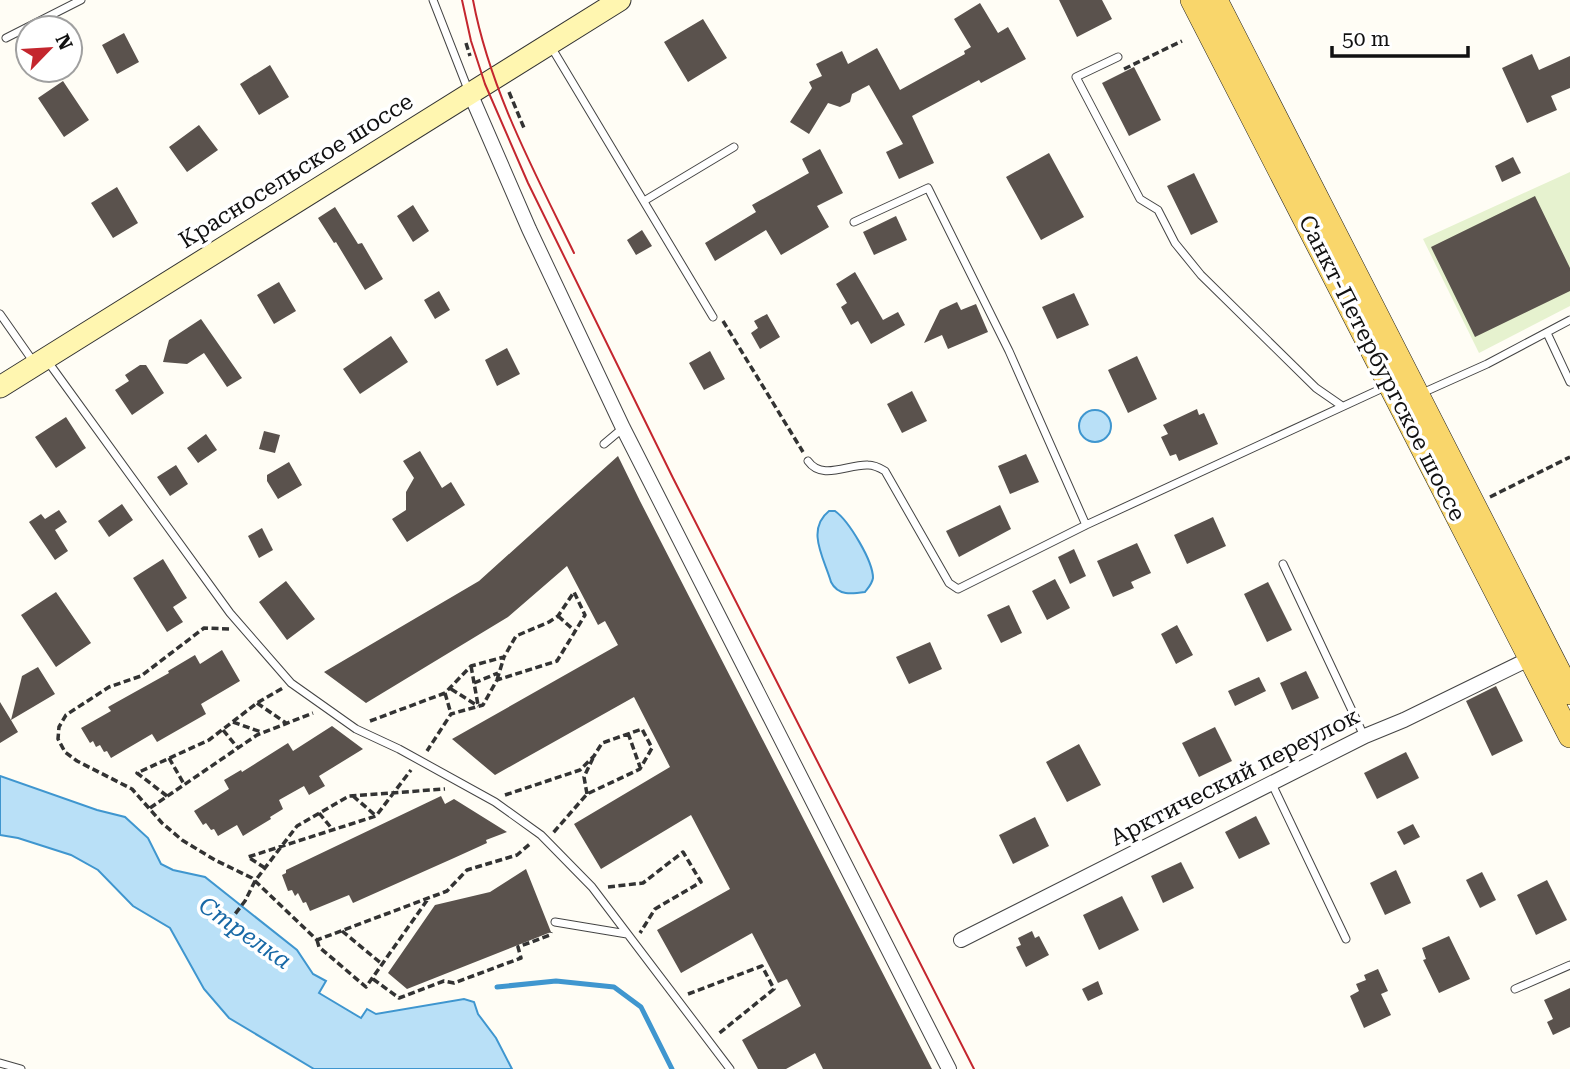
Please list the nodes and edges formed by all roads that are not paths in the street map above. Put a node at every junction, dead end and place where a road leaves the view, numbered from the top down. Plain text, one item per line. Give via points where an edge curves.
1 (81, 0) edge
2 (433, 0) edge
3 (620, 0) edge
4 (1192, 0) edge
5 (1216, 0) edge
6 (6, 38) dead end
7 (550, 44) junction
8 (1118, 57) dead end
9 (470, 93) junction
10 (734, 147) dead end
11 (644, 201) junction
12 (854, 222) dead end
13 (0, 314) edge
14 (713, 317) road end
15 (1570, 320) edge
16 (1547, 333) junction
17 (40, 362) junction
18 (1570, 382) edge
19 (1390, 384) junction
20 (0, 387) edge
21 (1418, 395) junction
22 (1342, 406) junction
23 (623, 428) junction
24 (604, 444) dead end
25 (808, 461) road end
26 (1086, 525) junction
27 (1283, 564) dead end
28 (1531, 658) junction
29 (1570, 693) edge
30 (1365, 736) junction
31 (1570, 736) edge
32 (1271, 783) junction
33 (555, 922) road end
34 (629, 936) junction
35 (1346, 939) dead end
36 (961, 940) dead end
37 (1570, 965) edge
38 (1515, 989) dead end
39 (0, 1063) edge
40 (21, 1069) edge
41 (730, 1069) edge
42 (949, 1069) edge

1 - 6 lane
2 - 9 lane
3 - 7 main road, Красносельское шоссе
4 - 19 main road, Санкт-Петербургское шоссе
5 - 21 main road, Санкт-Петербургское шоссе
7 - 9 main road, Красносельское шоссе
7 - 11 lane
8 - 22 lane via 1076,77 1140,199 1158,210 1175,243 1201,275 1316,388
9 - 17 main road, Красносельское шоссе
9 - 23 street
10 - 11 lane
11 - 14 lane
12 - 26 lane via 928,188 1009,351
13 - 17 lane
15 - 16 lane
16 - 18 lane
16 - 21 lane
17 - 20 main road, Красносельское шоссе
17 - 34 lane via 241,626 292,683 356,729 495,802 543,838 592,887
19 - 22 lane
19 - 28 main road, Санкт-Петербургское шоссе
21 - 29 main road, Санкт-Петербургское шоссе
22 - 26 lane
23 - 24 lane
23 - 42 street
25 - 26 lane via 821,471 871,464 885,471 949,583 958,589
27 - 30 lane
28 - 30 street, Арктический переулок
28 - 31 main road, Санкт-Петербургское шоссе
30 - 32 street, Арктический переулок
32 - 35 lane
32 - 36 street, Арктический переулок
33 - 34 lane
34 - 41 lane
37 - 38 lane
39 - 40 lane

